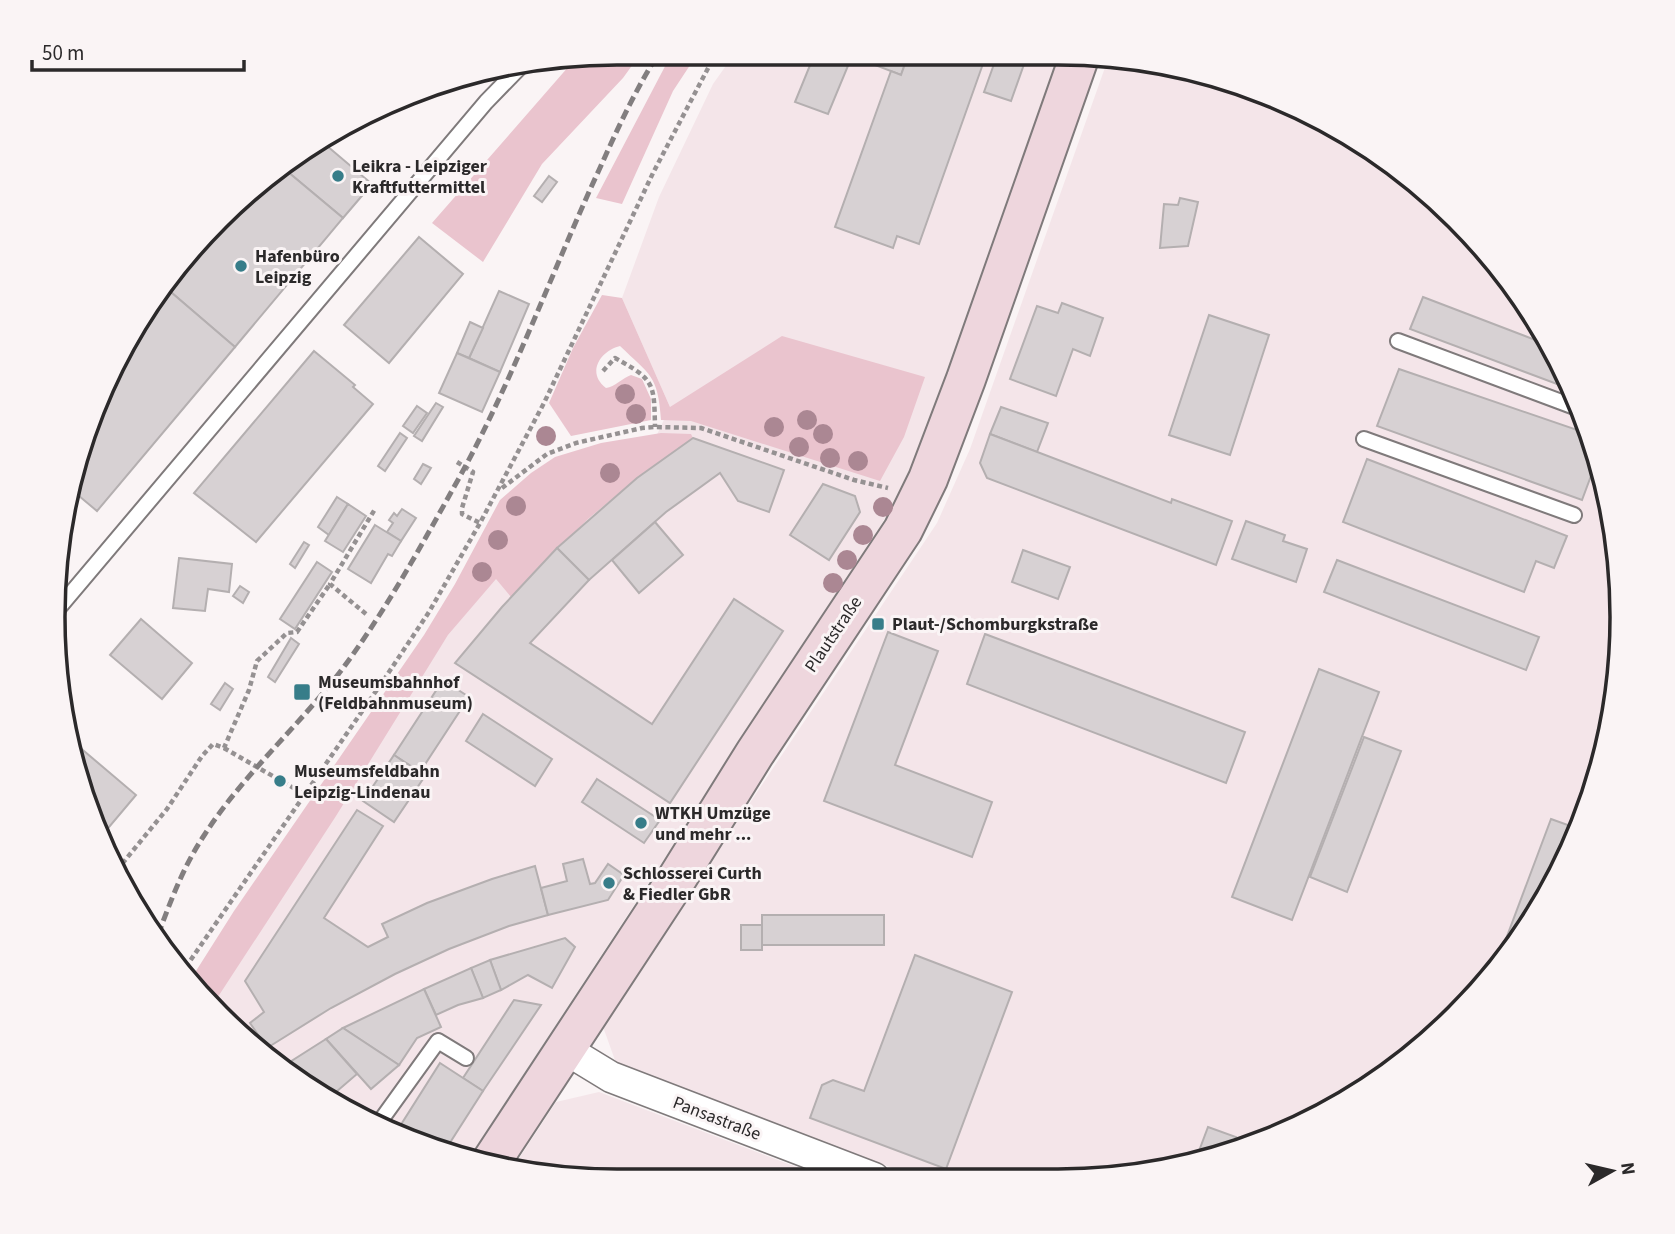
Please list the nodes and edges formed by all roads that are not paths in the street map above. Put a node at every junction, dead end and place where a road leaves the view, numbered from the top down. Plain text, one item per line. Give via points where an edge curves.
1 (1076, 66) edge
2 (513, 74) edge
3 (1398, 341) dead end
4 (1567, 404) edge
5 (1364, 439) dead end
6 (1574, 515) dead end
7 (65, 600) edge
8 (565, 1049) junction
9 (467, 1058) dead end
10 (383, 1117) edge
11 (495, 1155) edge
12 (851, 1169) edge

1 - 8 main road, Plautstraße via 966,379 903,530
2 - 7 lane
3 - 4 lane
5 - 6 lane
8 - 11 main road, Plautstraße
8 - 12 street, Pansastraße via 611,1077
9 - 10 lane via 438,1041

